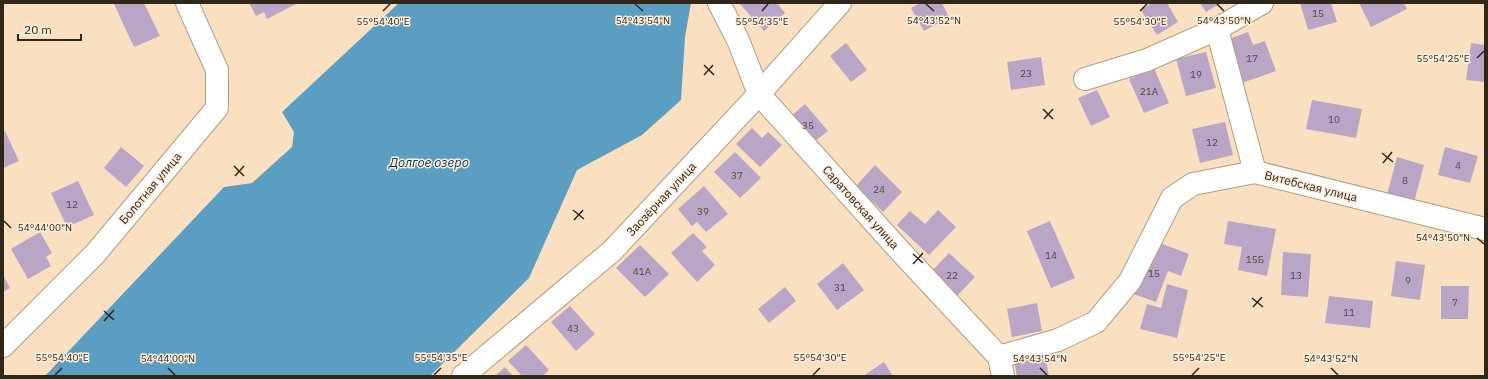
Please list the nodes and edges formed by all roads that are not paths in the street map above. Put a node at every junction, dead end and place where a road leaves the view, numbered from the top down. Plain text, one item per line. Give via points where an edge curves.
1 (187, 3) edge
2 (719, 3) edge
3 (840, 3) edge
4 (1262, 3) edge
5 (1217, 29) junction
6 (1084, 79) dead end
7 (759, 94) junction
8 (1255, 172) junction
9 (1485, 229) edge
10 (3, 346) edge
11 (1001, 366) edge
12 (463, 376) edge

1 - 10 street, Болотная улица via 217,70 217,108 95,254
2 - 7 street via 738,40
3 - 7 street, Заозёрная улица
4 - 5 street
5 - 6 street via 1147,60
5 - 8 street
7 - 11 street, Саратовская улица
7 - 12 street, Заозёрная улица via 612,251
8 - 9 street, Витебская улица
8 - 11 street, Витебская улица via 1193,184 1172,198 1130,281 1096,322

